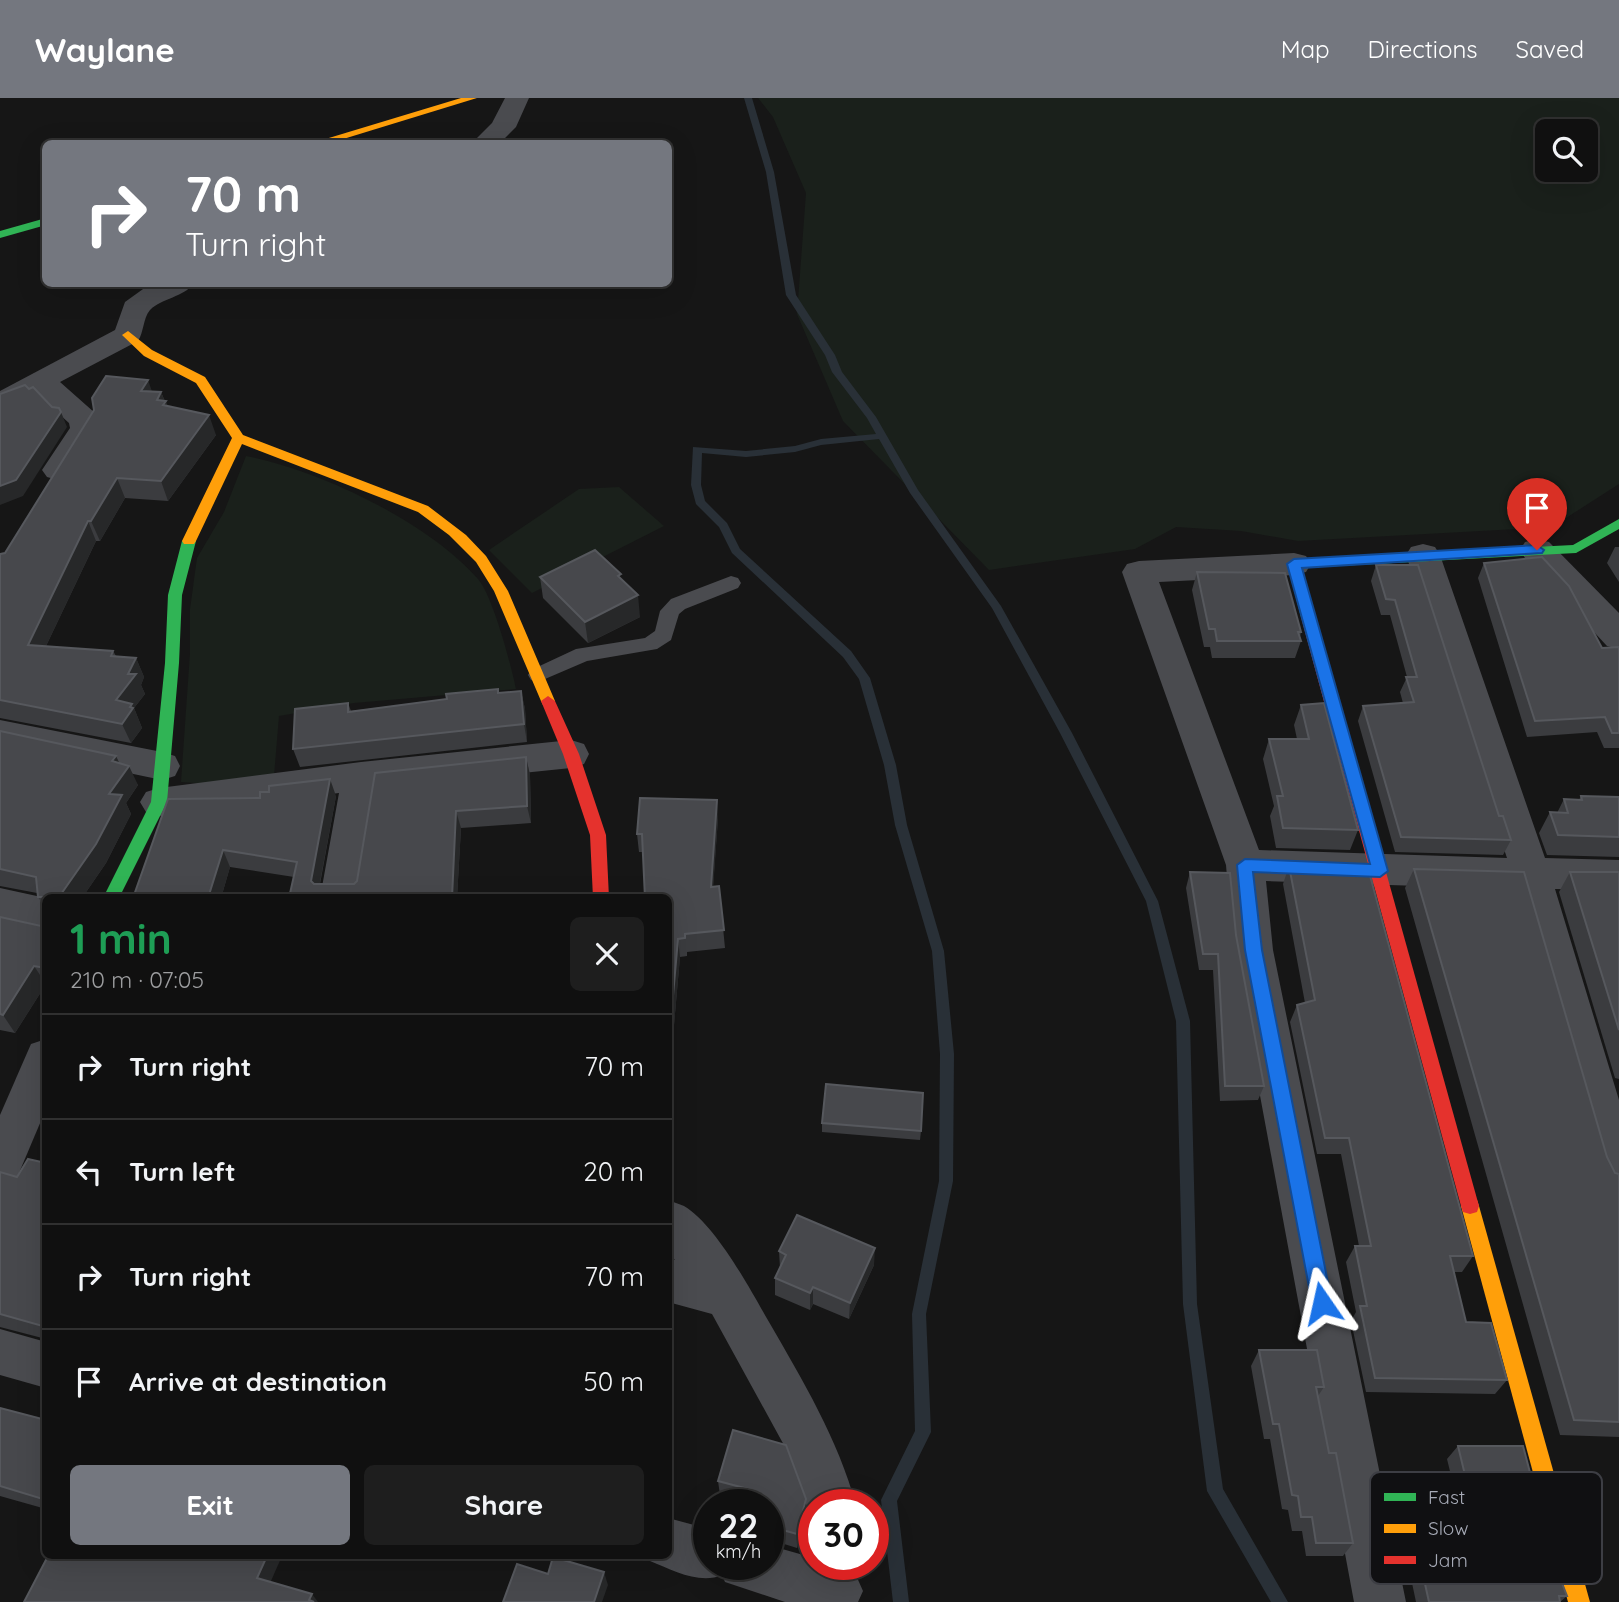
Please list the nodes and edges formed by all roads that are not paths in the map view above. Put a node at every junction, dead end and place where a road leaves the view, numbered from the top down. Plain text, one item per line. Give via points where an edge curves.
1 (472, 98) edge
2 (517, 98) edge
3 (328, 140) edge
4 (488, 140) edge
5 (42, 222) edge
6 (0, 235) edge
7 (170, 287) edge
8 (128, 335) junction
9 (42, 382) junction
10 (0, 403) edge
11 (238, 438) junction
12 (42, 495) edge
13 (1619, 523) edge
14 (1537, 550) junction
15 (1423, 555) junction
16 (1294, 564) junction
17 (731, 583) dead end
18 (1619, 638) edge
19 (538, 676) junction
20 (0, 733) edge
21 (571, 754) junction
22 (361, 776) junction
23 (160, 784) junction
24 (1245, 865) junction
25 (1380, 871) junction
26 (1531, 873) junction
27 (1619, 876) edge
28 (113, 894) edge
29 (341, 894) edge
30 (601, 894) edge
31 (0, 904) edge
32 (42, 913) edge
33 (42, 1067) edge
34 (23, 1112) edge
35 (0, 1166) edge
36 (1619, 1174) edge
37 (672, 1226) edge
38 (672, 1281) edge
39 (728, 1296) junction
40 (0, 1352) edge
41 (42, 1364) edge
42 (1544, 1472) edge
43 (828, 1489) edge
44 (672, 1544) edge
45 (693, 1550) edge
46 (1370, 1551) edge
47 (784, 1574) edge
48 (1376, 1584) edge
49 (1574, 1584) edge
50 (836, 1586) edge
51 (1380, 1602) edge
52 (1579, 1602) edge

1 - 3 street
2 - 4 street via 503,127
5 - 6 street
7 - 8 street via 135,307
8 - 9 street
8 - 11 street via 148,353 201,380
9 - 10 street
9 - 12 street via 84,420 85,428
11 - 19 street via 423,509 450,528 480,558 497,584
11 - 23 street via 185,550 175,596
13 - 14 street via 1576,549
14 - 15 street
14 - 18 street
15 - 16 street
15 - 26 street
16 - 24 street via 1139,572
16 - 25 street
17 - 19 lane via 678,604 670,611 664,635 650,645 583,654
19 - 21 street
20 - 23 street
21 - 22 street
21 - 30 street via 598,835
22 - 23 street
22 - 29 street
23 - 28 street
24 - 25 street
24 - 46 street via 1253,950
25 - 26 street
25 - 42 street
26 - 27 street
26 - 36 street
31 - 32 street
33 - 34 street
34 - 35 street
37 - 39 street
38 - 39 street
39 - 43 street via 806,1436
40 - 41 street
44 - 45 street
47 - 50 street
48 - 51 street
49 - 52 street

